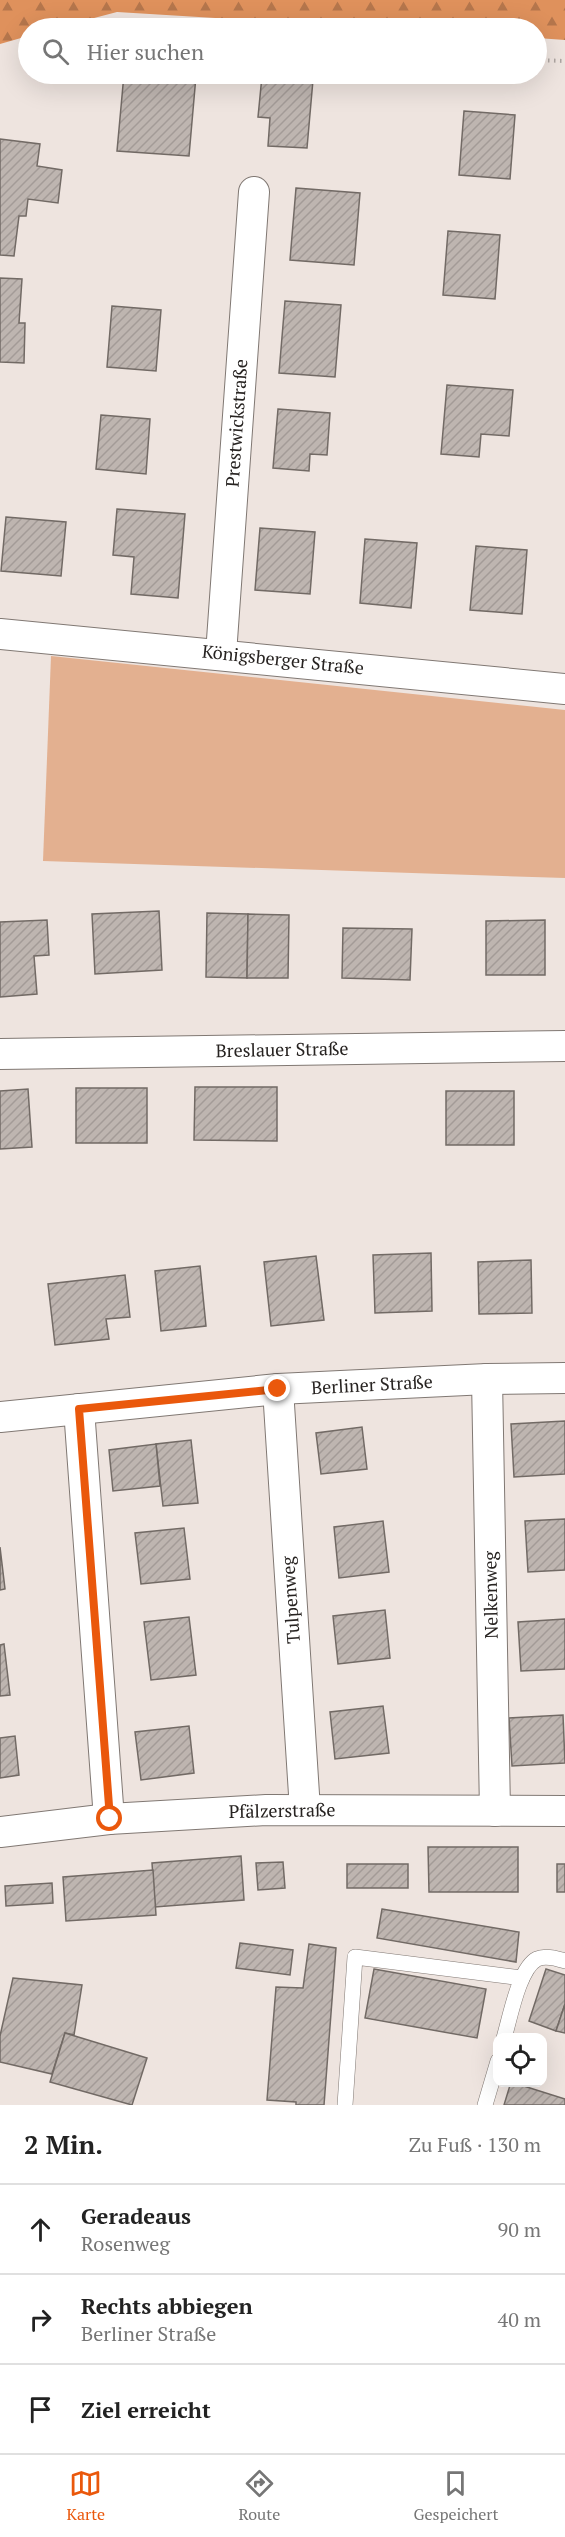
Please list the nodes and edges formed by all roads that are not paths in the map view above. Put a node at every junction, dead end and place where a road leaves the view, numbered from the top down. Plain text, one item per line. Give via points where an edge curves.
1 (254, 192) dead end
2 (0, 634) edge
3 (221, 654) junction
4 (565, 689) edge
5 (565, 1046) edge
6 (0, 1054) edge
7 (565, 1378) edge
8 (487, 1379) junction
9 (278, 1389) junction
10 (79, 1409) junction
11 (0, 1417) edge
12 (305, 1810) junction
13 (495, 1811) junction
14 (565, 1811) edge
15 (110, 1819) junction
16 (0, 1832) edge
17 (565, 1961) edge
18 (522, 1978) junction
19 (505, 2033) edge
20 (493, 2077) edge
21 (345, 2105) edge
22 (484, 2105) edge

1 - 3 street, Prestwickstraße
2 - 3 street, Königsberger Straße
3 - 4 street, Königsberger Straße
5 - 6 street, Breslauer Straße
7 - 8 street, Berliner Straße
8 - 9 street, Berliner Straße
8 - 13 street, Nelkenweg
9 - 10 street, Berliner Straße
9 - 12 street, Tulpenweg
10 - 11 street, Berliner Straße
10 - 15 street
12 - 13 street, Pfälzerstraße
12 - 15 street, Pfälzerstraße
13 - 14 street, Pfälzerstraße
15 - 16 street, Pfälzerstraße
17 - 18 lane via 538,1958
18 - 19 lane
18 - 21 lane via 355,1957
20 - 22 lane

